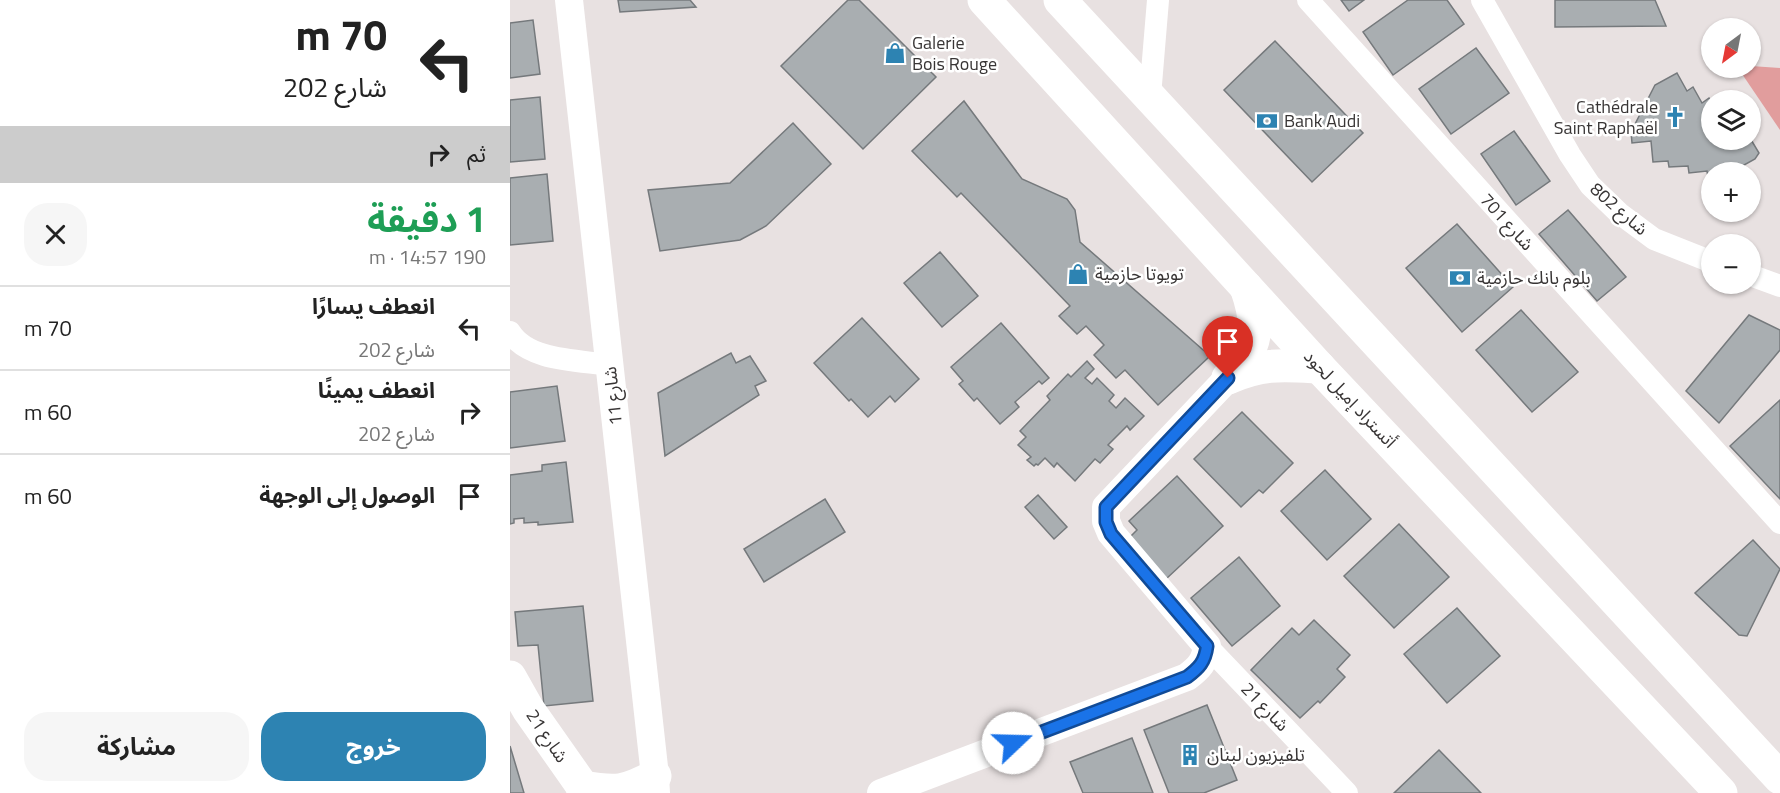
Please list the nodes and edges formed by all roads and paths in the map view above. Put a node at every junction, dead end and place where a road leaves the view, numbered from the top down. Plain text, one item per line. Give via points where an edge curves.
1 (569, 0) edge
2 (984, 0) edge
3 (1060, 0) edge
4 (1158, 0) edge
5 (1308, 0) edge
6 (1482, 0) edge
7 (1150, 96) junction
8 (1701, 258) edge
9 (1761, 279) edge
10 (1245, 285) junction
11 (1780, 286) edge
12 (510, 332) edge
13 (610, 365) junction
14 (1319, 367) junction
15 (1228, 378) junction
16 (1780, 523) edge
17 (1207, 646) junction
18 (510, 677) edge
19 (1780, 778) edge
20 (655, 784) edge
21 (585, 790) edge
22 (881, 793) edge
23 (1347, 793) edge
24 (1721, 793) edge

1 - 13 street, شارع 11
2 - 10 main road, أتستراد إميل لحود
3 - 7 main road
4 - 7 street
5 - 16 street, شارع 701
6 - 8 street, شارع 802 via 1590,185 1654,239
7 - 19 main road
9 - 11 street
10 - 14 main road, أتستراد إميل لحود
10 - 15 main road via 1254,309 1253,344
12 - 13 street via 516,342 544,356
13 - 20 street, شارع 11
14 - 15 main road via 1257,367
14 - 24 main road, أتستراد إميل لحود
15 - 17 street via 1106,507 1111,534
17 - 22 street via 1201,666 1187,677
17 - 23 street, شارع 21
18 - 21 main road, شارع 21
20 - 21 main road via 615,793

